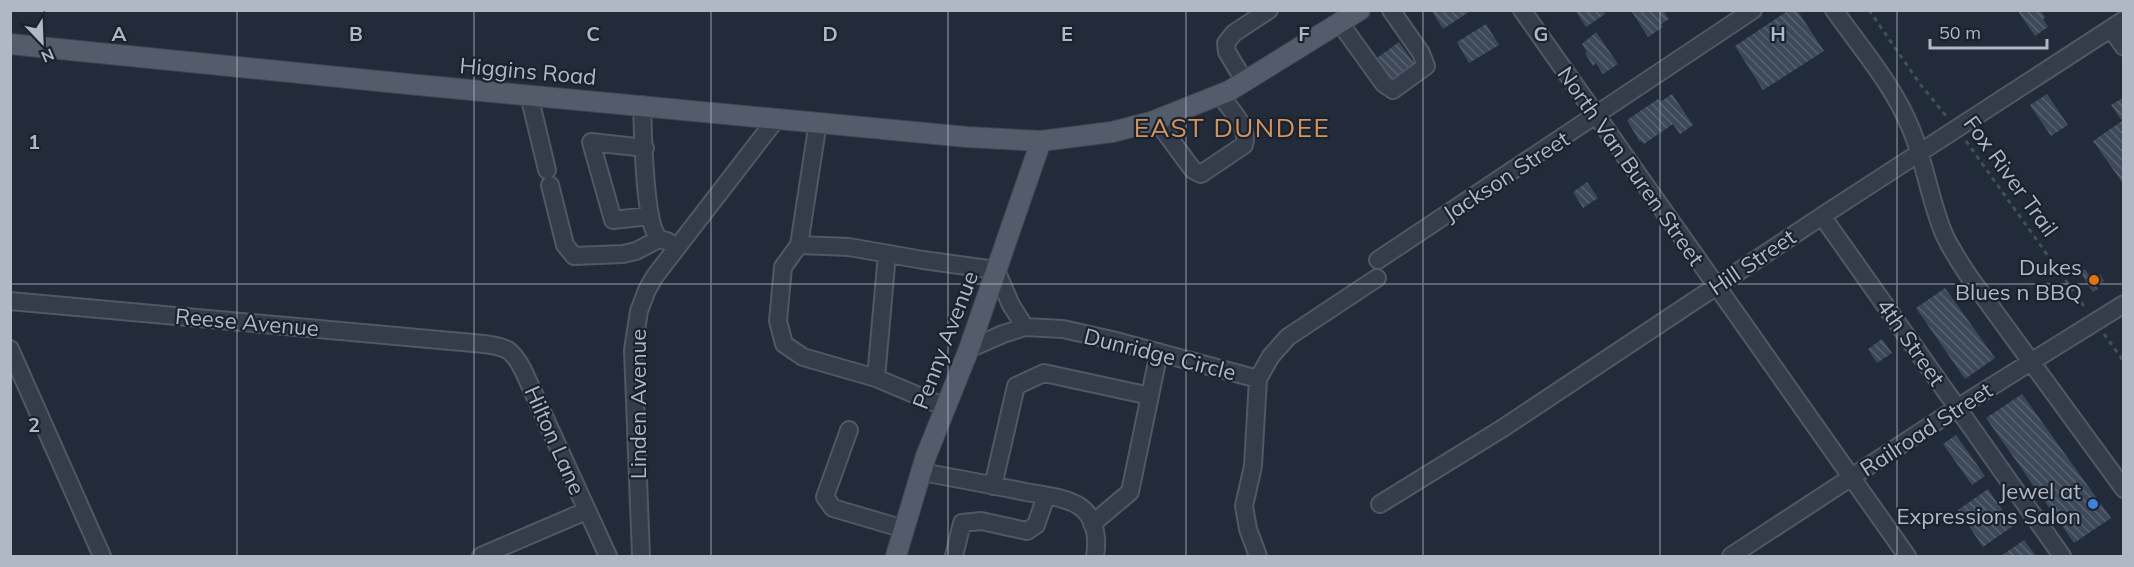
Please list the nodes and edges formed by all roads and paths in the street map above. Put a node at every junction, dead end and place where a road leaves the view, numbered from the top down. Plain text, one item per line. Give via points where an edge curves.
1 (1269, 10) edge
2 (1360, 10) edge
3 (1391, 10) edge
4 (1522, 10) edge
5 (1753, 10) edge
6 (1834, 10) edge
7 (1869, 10) edge
8 (1340, 23) junction
9 (2117, 25) edge
10 (10, 44) edge
11 (2124, 47) edge
12 (1245, 82) junction
13 (529, 95) junction
14 (1220, 95) junction
15 (642, 105) junction
16 (1596, 116) junction
17 (777, 118) junction
18 (1156, 120) junction
19 (818, 122) junction
20 (1957, 129) junction
21 (1041, 141) junction
22 (645, 148) junction
23 (1919, 152) junction
24 (649, 216) junction
25 (1822, 216) junction
26 (659, 239) junction
27 (679, 245) junction
28 (799, 245) junction
29 (887, 254) junction
30 (996, 270) junction
31 (1716, 286) junction
32 (10, 301) edge
33 (2124, 304) edge
34 (2095, 322) junction
35 (1025, 327) junction
36 (484, 344) joint
37 (10, 349) edge
38 (969, 349) junction
39 (1159, 352) junction
40 (2031, 361) junction
41 (2124, 362) edge
42 (876, 378) junction
43 (1258, 379) junction
44 (1150, 396) junction
45 (945, 407) junction
46 (1957, 408) junction
47 (849, 430) dead end
48 (921, 472) junction
49 (1852, 477) junction
50 (993, 486) junction
51 (2124, 489) edge
52 (1046, 496) junction
53 (1380, 504) dead end
54 (586, 512) junction
55 (1092, 525) junction
56 (904, 529) junction
57 (102, 556) edge
58 (481, 556) edge
59 (608, 556) edge
60 (641, 556) edge
61 (896, 556) edge
62 (954, 556) edge
63 (1095, 556) edge
64 (1258, 556) edge
65 (1731, 556) edge
66 (1907, 556) edge
67 (2062, 556) edge

1 - 12 street via 1234,33 1226,44
2 - 8 main road, Higgins Road
3 - 8 street via 1426,66 1393,90 1384,84
4 - 16 street, North Van Buren Street
5 - 16 street, Jackson Street
6 - 23 street via 1899,106
7 - 20 path, Fox River Trail
8 - 12 main road, Higgins Road
9 - 11 street
9 - 20 street, Hill Street
10 - 13 main road, Higgins Road
12 - 14 main road, Higgins Road
13 - 15 main road, Higgins Road
13 - 26 street via 565,245 574,256 623,254
14 - 18 main road, Higgins Road
14 - 18 street via 1246,139 1244,145 1201,174 1193,170
15 - 17 main road, Higgins Road
15 - 22 street
16 - 31 street, North Van Buren Street
16 - 43 street, Jackson Street via 1288,337
17 - 19 main road, Higgins Road
17 - 27 street, Linden Avenue
18 - 21 main road, Higgins Road via 1112,132
19 - 21 main road, Higgins Road
19 - 28 street
20 - 23 street, Hill Street
20 - 34 path, Fox River Trail
21 - 30 main road, Penny Avenue
22 - 24 street
22 - 24 street via 591,142 613,220
23 - 25 street, Hill Street
23 - 40 street via 1949,244
24 - 26 street
25 - 31 street, Hill Street
25 - 46 street, 4th Street
26 - 27 street
27 - 60 street, Linden Avenue via 647,290 635,332
28 - 29 street via 849,247
28 - 42 street via 783,267 778,321 784,344 802,357
29 - 30 street
29 - 42 street
30 - 35 street
30 - 38 main road, Penny Avenue
31 - 49 street, North Van Buren Street
31 - 53 street, Hill Street via 1503,428
32 - 36 street, Reese Avenue
33 - 34 street, Railroad Street
34 - 40 street, Railroad Street
34 - 41 path, Fox River Trail
35 - 38 street, Dunridge Circle
35 - 39 street, Dunridge Circle via 1064,330
36 - 54 street, Hilton Lane via 506,348 518,359
37 - 57 street
38 - 45 main road, Penny Avenue
39 - 43 street, Dunridge Circle
39 - 44 street
40 - 46 street, Railroad Street
40 - 51 street
42 - 45 street
43 - 64 street, Dunridge Circle via 1253,466 1244,506
44 - 50 street via 1044,373 1016,386
44 - 55 street via 1130,492
45 - 48 main road, Penny Avenue
46 - 49 street, Railroad Street
46 - 67 street, 4th Street
47 - 56 street via 825,497 833,508
48 - 50 street
48 - 56 main road, Penny Avenue
49 - 65 street, Railroad Street
49 - 66 street, North Van Buren Street
50 - 52 street
52 - 55 street via 1081,507
52 - 62 street via 1036,525 1027,531 981,521 962,523
54 - 58 street
54 - 59 street, Hilton Lane
55 - 63 street
56 - 61 main road, Penny Avenue

